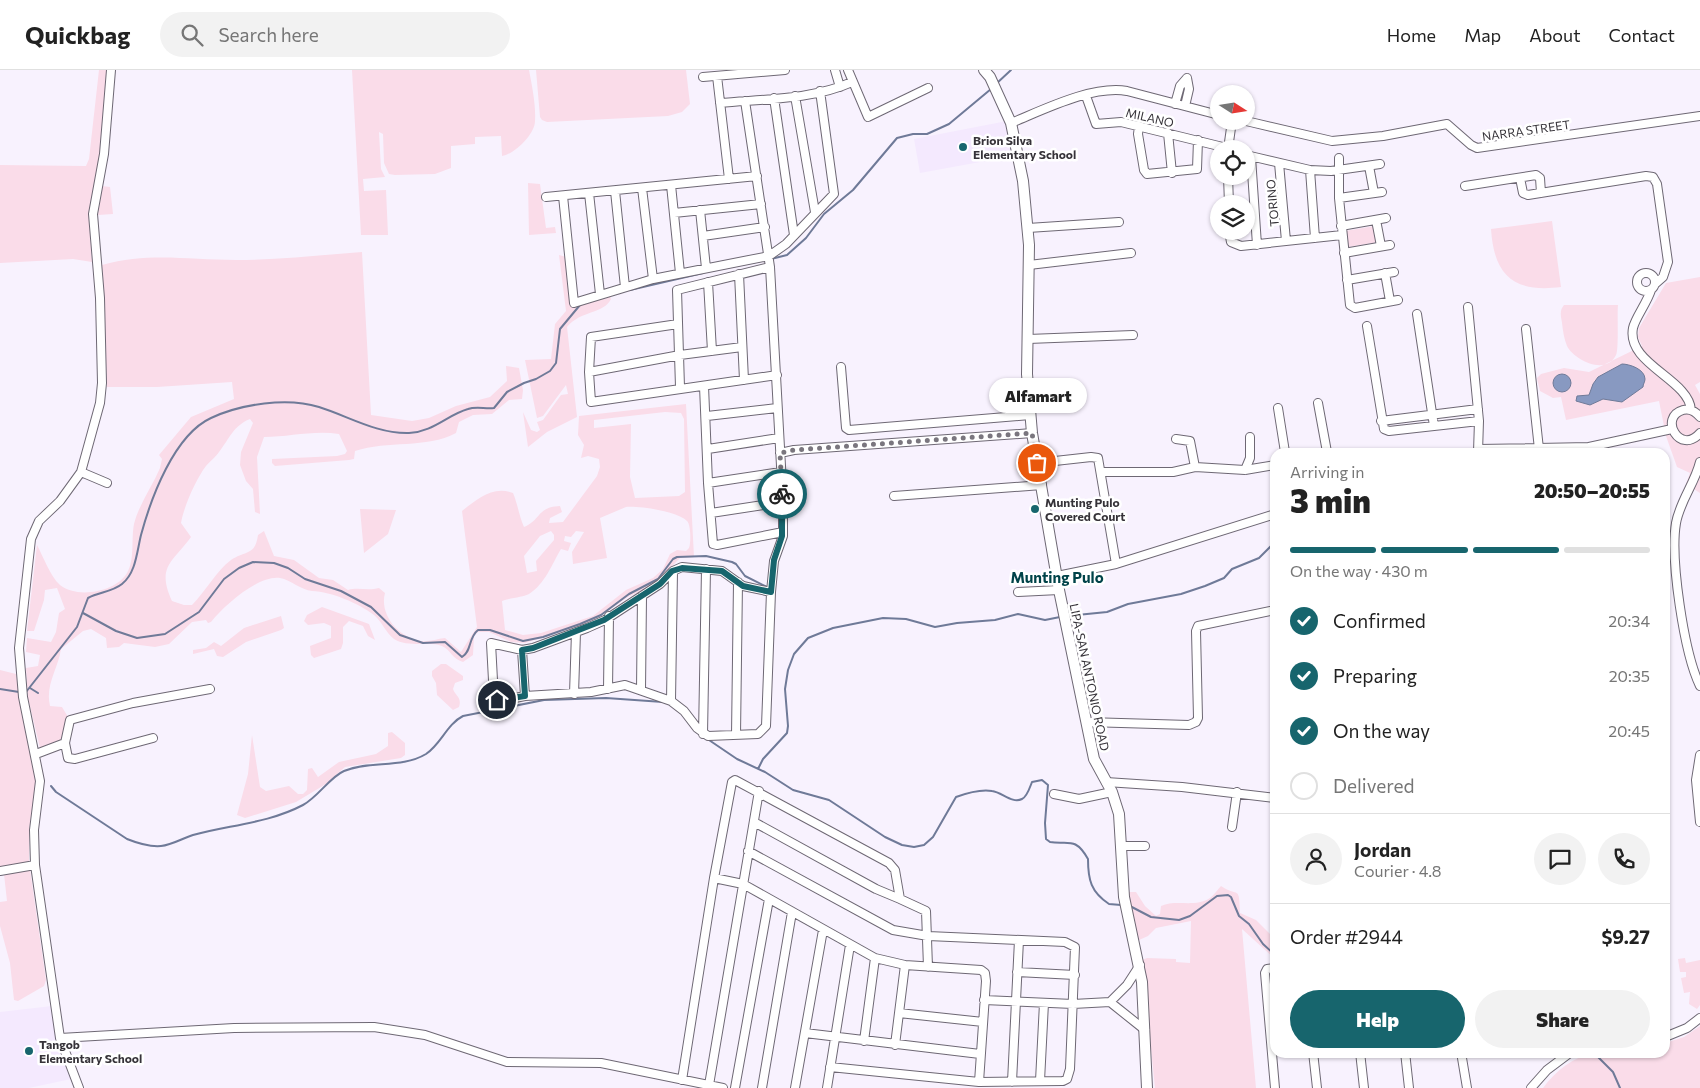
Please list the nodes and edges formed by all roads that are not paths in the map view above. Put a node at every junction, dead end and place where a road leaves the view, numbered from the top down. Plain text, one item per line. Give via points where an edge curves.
1 (111, 70) edge
2 (785, 70) edge
3 (835, 70) edge
4 (848, 70) edge
5 (987, 74) edge
6 (703, 76) dead end
7 (717, 76) junction
8 (852, 82) junction
9 (840, 87) junction
10 (928, 88) dead end
11 (820, 91) junction
12 (795, 96) junction
13 (1086, 96) junction
14 (774, 98) junction
15 (745, 101) junction
16 (720, 103) junction
17 (1175, 104) junction
18 (1184, 106) junction
19 (1210, 113) edge
20 (1700, 116) edge
21 (1010, 123) junction
22 (1255, 123) edge
23 (1139, 126) junction
24 (1168, 133) junction
25 (1198, 140) junction
26 (1210, 143) edge
27 (1255, 157) edge
28 (1340, 158) dead end
29 (1279, 163) junction
30 (1380, 164) dead end
31 (1369, 166) junction
32 (1310, 170) junction
33 (1340, 170) junction
34 (1172, 173) junction
35 (757, 176) junction
36 (1520, 178) junction
37 (729, 179) junction
38 (671, 185) junction
39 (1252, 185) edge
40 (1465, 186) dead end
41 (642, 188) junction
42 (615, 191) junction
43 (590, 193) junction
44 (1541, 193) junction
45 (563, 196) junction
46 (546, 197) dead end
47 (1339, 198) junction
48 (761, 204) junction
49 (700, 210) junction
50 (815, 212) junction
51 (674, 213) junction
52 (1386, 218) dead end
53 (1376, 220) junction
54 (1119, 222) dead end
55 (1341, 226) junction
56 (764, 227) junction
57 (1028, 228) junction
58 (1342, 235) junction
59 (703, 236) junction
60 (794, 236) junction
61 (1315, 238) junction
62 (1231, 240) edge
63 (1286, 242) junction
64 (1257, 245) junction
65 (1390, 245) dead end
66 (1381, 246) junction
67 (1344, 253) junction
68 (1131, 254) dead end
69 (769, 261) junction
70 (1029, 265) junction
71 (706, 268) junction
72 (1394, 272) dead end
73 (680, 273) junction
74 (1385, 273) junction
75 (739, 274) junction
76 (653, 279) junction
77 (1347, 280) junction
78 (708, 282) junction
79 (626, 287) junction
80 (600, 294) junction
81 (1468, 307) dead end
82 (1417, 314) dead end
83 (678, 324) junction
84 (1367, 326) dead end
85 (1526, 329) dead end
86 (1133, 335) dead end
87 (1028, 339) junction
88 (742, 347) junction
89 (712, 351) junction
90 (680, 355) junction
91 (841, 368) dead end
92 (589, 372) junction
93 (777, 375) junction
94 (744, 380) junction
95 (704, 386) junction
96 (680, 387) junction
97 (1318, 402) dead end
98 (777, 408) junction
99 (1278, 408) dead end
100 (1478, 409) junction
101 (1692, 410) junction
102 (1030, 415) junction
103 (1433, 415) junction
104 (707, 416) junction
105 (1700, 417) edge
106 (1381, 421) junction
107 (1479, 421) junction
108 (1434, 426) junction
109 (1672, 429) junction
110 (1032, 433) junction
111 (1700, 435) edge
112 (1250, 437) dead end
113 (779, 438) junction
114 (1176, 439) dead end
115 (1284, 448) edge
116 (1326, 448) edge
117 (1478, 448) edge
118 (1539, 448) edge
119 (1597, 448) edge
120 (708, 449) junction
121 (780, 453) junction
122 (1700, 462) edge
123 (1037, 463) junction
124 (1270, 466) edge
125 (1195, 467) junction
126 (1245, 470) junction
127 (81, 472) junction
128 (781, 472) junction
129 (1101, 472) junction
130 (107, 483) dead end
131 (708, 483) junction
132 (1042, 485) junction
133 (894, 496) dead end
134 (782, 502) junction
135 (711, 513) junction
136 (1270, 516) edge
137 (783, 532) junction
138 (1116, 564) junction
139 (706, 569) junction
140 (672, 571) junction
141 (1057, 576) junction
142 (738, 582) junction
143 (1059, 590) junction
144 (771, 592) junction
145 (1018, 592) dead end
146 (642, 596) junction
147 (1270, 611) edge
148 (609, 616) junction
149 (576, 632) junction
150 (522, 650) junction
151 (1700, 686) edge
152 (210, 689) dead end
153 (608, 689) junction
154 (641, 690) junction
155 (574, 694) junction
156 (525, 696) junction
157 (671, 701) junction
158 (1087, 722) junction
159 (704, 734) junction
160 (736, 735) junction
161 (153, 738) dead end
162 (65, 743) junction
163 (36, 754) junction
164 (1700, 755) edge
165 (1106, 782) junction
166 (759, 791) junction
167 (1112, 792) junction
168 (1237, 792) junction
169 (1054, 794) dead end
170 (1270, 797) edge
171 (754, 822) junction
172 (1700, 822) edge
173 (1232, 827) dead end
174 (1121, 846) junction
175 (1145, 846) dead end
176 (748, 851) junction
177 (35, 865) junction
178 (0, 871) edge
179 (714, 878) junction
180 (743, 884) junction
181 (769, 898) junction
182 (900, 899) junction
183 (792, 912) junction
184 (824, 930) junction
185 (928, 936) junction
186 (1019, 940) junction
187 (850, 945) junction
188 (875, 958) junction
189 (905, 965) junction
190 (1140, 965) junction
191 (928, 967) junction
192 (1270, 969) edge
193 (1017, 972) junction
194 (1075, 975) junction
195 (984, 1000) junction
196 (1016, 1002) junction
197 (1110, 1002) junction
198 (1044, 1003) junction
199 (1073, 1004) junction
200 (899, 1013) junction
201 (1700, 1018) edge
202 (983, 1022) junction
203 (1146, 1030) junction
204 (1270, 1030) edge
205 (805, 1033) junction
206 (1670, 1035) edge
207 (60, 1038) junction
208 (835, 1038) junction
209 (864, 1041) junction
210 (895, 1044) junction
211 (980, 1054) junction
212 (1272, 1058) edge
213 (1314, 1058) edge
214 (1361, 1058) edge
215 (1406, 1058) edge
216 (1462, 1058) edge
217 (1563, 1058) edge
218 (830, 1067) junction
219 (682, 1080) junction
220 (1040, 1081) junction
221 (979, 1082) junction
222 (1012, 1082) junction
223 (709, 1085) junction
224 (79, 1088) edge
225 (723, 1088) edge
226 (735, 1088) edge
227 (762, 1088) edge
228 (795, 1088) edge
229 (827, 1088) edge
230 (1147, 1088) edge
231 (1275, 1088) edge
232 (1317, 1088) edge
233 (1364, 1088) edge
234 (1409, 1088) edge
235 (1467, 1088) edge
236 (1531, 1088) edge

1 - 127 street via 104,154 93,214 100,298 102,384 98,416
2 - 7 street
3 - 9 street
4 - 8 street
5 - 21 main road, LIPA-SAN ANTONIO ROAD
6 - 7 street
7 - 16 street
8 - 9 street
8 - 10 street via 868,117
9 - 11 street
11 - 12 street
11 - 50 street via 834,190 830,200
12 - 14 street
12 - 50 street
13 - 17 street via 1106,90 1121,90
13 - 21 street
13 - 23 street, MILANO via 1096,124 1121,122
14 - 15 street
14 - 60 street
15 - 16 street
15 - 35 street
16 - 37 street
17 - 18 street
17 - 18 street via 1180,86 1187,78 1189,89
18 - 19 street
20 - 22 street, NARRA STREET via 1477,148 1470,146 1447,124 1332,141
21 - 57 main road, LIPA-SAN ANTONIO ROAD via 1023,181
23 - 24 street, MILANO
23 - 34 street via 1144,170 1151,174
24 - 25 street, MILANO
24 - 34 street
25 - 26 street, MILANO
25 - 34 street via 1197,169
27 - 29 street
28 - 33 street
29 - 32 street
29 - 63 street, TORINO
30 - 31 street
31 - 33 street
31 - 47 street via 1378,192
32 - 33 street
32 - 61 street
33 - 47 street
35 - 37 street
35 - 48 street
36 - 40 street
36 - 44 street via 1523,193
36 - 44 street via 1538,176
37 - 38 street
38 - 41 street
38 - 51 street
39 - 64 street
41 - 42 street
41 - 76 street
42 - 43 street
42 - 79 street
43 - 45 street
43 - 80 street
44 - 101 street via 1653,177 1657,184 1668,262 1663,277 1653,287 1634,325 1635,343 1643,356 1685,396
45 - 46 street
45 - 80 street via 574,303
47 - 55 street
48 - 49 street
48 - 56 street
49 - 51 street
49 - 59 street
50 - 60 street
51 - 73 street
52 - 53 street
53 - 55 street
53 - 66 street
54 - 57 street
55 - 58 street
56 - 59 street
56 - 69 street
57 - 70 main road, LIPA-SAN ANTONIO ROAD
58 - 61 street
58 - 67 street
59 - 71 street
60 - 69 street
61 - 63 street
62 - 64 street via 1232,245
63 - 64 street
65 - 66 street
66 - 67 street
67 - 77 street
68 - 70 street
69 - 71 street
69 - 75 street
69 - 93 street
70 - 87 main road, LIPA-SAN ANTONIO ROAD
71 - 73 street
72 - 74 street
73 - 76 street
74 - 77 street
74 - 77 street via 1394,300 1351,307
75 - 78 street
75 - 88 street
76 - 79 street
78 - 83 street via 676,290
78 - 89 street
79 - 80 street
81 - 100 street
82 - 103 street
83 - 90 street
83 - 92 street via 592,336
84 - 106 street
85 - 118 street
86 - 87 street
87 - 102 main road, LIPA-SAN ANTONIO ROAD
88 - 89 street
88 - 94 street
89 - 90 street
90 - 92 street
90 - 96 street
91 - 102 street via 848,430
92 - 96 street via 592,402
93 - 94 street
93 - 98 street
94 - 95 street
95 - 96 street
95 - 104 street
97 - 116 street
98 - 104 street
98 - 113 street
99 - 115 street
100 - 103 street
100 - 107 street
101 - 105 street
101 - 109 street via 1676,414
102 - 110 main road, LIPA-SAN ANTONIO ROAD
103 - 106 street
103 - 108 street
104 - 120 street
106 - 108 street via 1388,431
107 - 108 street
107 - 117 street
109 - 111 street via 1682,440
109 - 119 street
110 - 121 street
110 - 123 main road, LIPA-SAN ANTONIO ROAD
112 - 126 street via 1250,458
113 - 120 street
113 - 121 street
114 - 125 street via 1190,441
120 - 131 street
121 - 128 street
122 - 151 street via 1678,514 1675,544 1686,644
123 - 129 street via 1091,456 1098,458
123 - 132 main road, LIPA-SAN ANTONIO ROAD
124 - 126 street
125 - 126 street
125 - 129 street via 1173,472
127 - 130 street
127 - 163 street via 64,497 39,521 31,538 19,648 23,697
128 - 131 street
128 - 134 street
129 - 138 street
131 - 135 street
132 - 133 street
132 - 141 main road, LIPA-SAN ANTONIO ROAD
134 - 135 street
134 - 137 street
135 - 137 street via 714,545
136 - 138 street
137 - 144 street via 774,560
138 - 141 street
139 - 140 street via 686,567
139 - 142 street via 722,571
139 - 159 street
140 - 146 street
140 - 157 street
141 - 143 main road, LIPA-SAN ANTONIO ROAD
142 - 144 street
142 - 160 street
143 - 145 street
143 - 158 main road, LIPA-SAN ANTONIO ROAD
144 - 160 street via 766,726 758,734
146 - 148 street
146 - 154 street
147 - 158 street via 1198,626 1196,722 1189,725
148 - 149 street
148 - 153 street
149 - 150 street
149 - 155 street
150 - 156 street
150 - 156 street via 490,645 494,699 500,701
152 - 162 street via 133,703 70,720
153 - 154 street via 625,685
153 - 155 street
154 - 157 street
155 - 156 street
157 - 159 street
158 - 165 main road, LIPA-SAN ANTONIO ROAD via 1096,764
159 - 160 street via 713,737
161 - 162 street via 75,759 68,758
162 - 163 street
163 - 177 street via 40,781 34,830
164 - 172 street via 1696,780
165 - 167 main road, LIPA-SAN ANTONIO ROAD
165 - 168 street
166 - 171 street
166 - 179 street via 740,780 732,782
166 - 182 street via 889,863 894,870
167 - 169 street via 1079,799
167 - 174 main road, LIPA-SAN ANTONIO ROAD via 1119,814
168 - 170 street
168 - 173 street
171 - 176 street
171 - 182 street
174 - 175 street
174 - 190 main road, LIPA-SAN ANTONIO ROAD via 1126,913
176 - 180 street
176 - 185 street via 885,927
177 - 178 street
177 - 207 street
179 - 180 street
179 - 219 street
180 - 181 street
180 - 223 street
181 - 183 street
181 - 226 street
182 - 185 street via 926,911
183 - 184 street
183 - 227 street
184 - 187 street
184 - 205 street
185 - 186 street
185 - 191 street
186 - 193 street
186 - 194 street via 1071,944 1076,951
187 - 188 street
187 - 208 street
188 - 189 street
188 - 209 street
189 - 191 street
189 - 200 street
190 - 197 street
190 - 203 main road, LIPA-SAN ANTONIO ROAD
191 - 195 street via 981,970 986,981
192 - 204 street via 1265,973
193 - 194 street
193 - 196 street
194 - 199 street
195 - 196 street
195 - 202 street
196 - 198 street
196 - 222 street
197 - 199 street
197 - 203 street
198 - 199 street
198 - 220 street
199 - 220 street via 1069,1074 1063,1081
200 - 202 street
200 - 210 street
201 - 206 street
202 - 211 street
203 - 230 main road, LIPA-SAN ANTONIO ROAD
205 - 208 street
205 - 228 street
207 - 219 street via 234,1028 374,1027 425,1035 507,1062 601,1063
207 - 224 street
208 - 209 street
208 - 218 street
209 - 210 street
210 - 211 street
211 - 221 street
212 - 231 street
213 - 232 street
214 - 233 street
215 - 234 street
216 - 235 street
217 - 236 street
218 - 221 street
218 - 229 street
219 - 223 street
220 - 222 street
221 - 222 street
223 - 225 street

